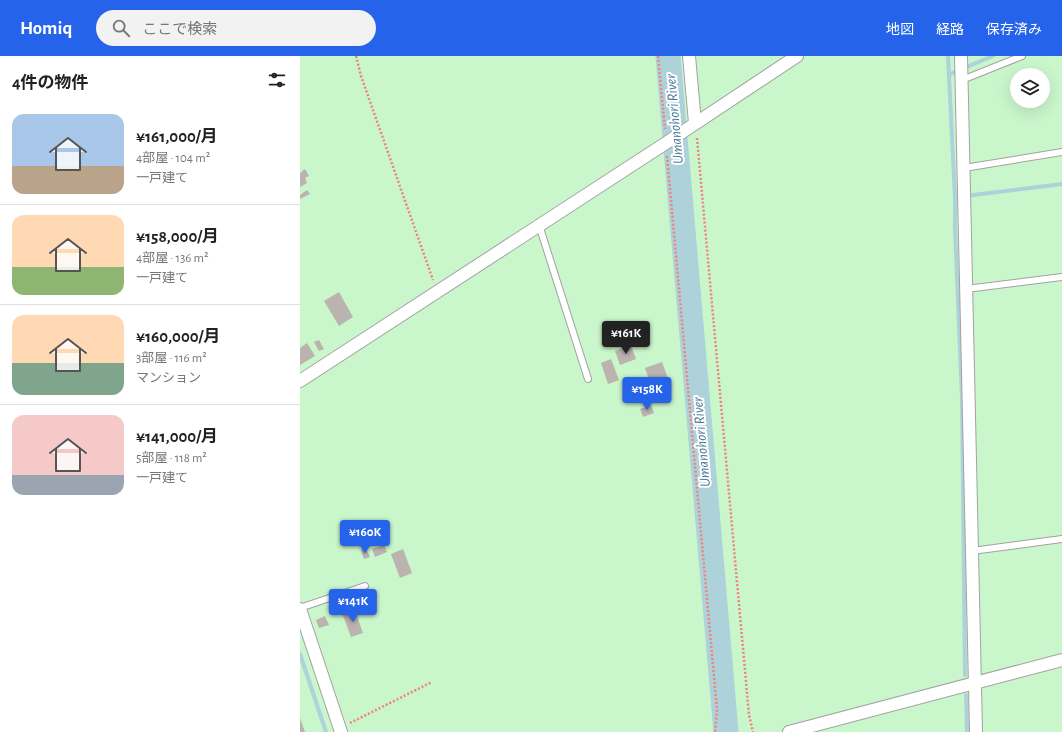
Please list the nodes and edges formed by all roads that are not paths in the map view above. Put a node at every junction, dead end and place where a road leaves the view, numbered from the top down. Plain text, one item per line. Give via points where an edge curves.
1 (689, 56) edge
2 (797, 56) edge
3 (961, 56) edge
4 (1022, 56) edge
5 (962, 80) junction
6 (692, 125) junction
7 (1062, 152) edge
8 (964, 168) junction
9 (540, 225) junction
10 (1062, 277) edge
11 (966, 289) junction
12 (588, 379) dead end
13 (300, 381) edge
14 (1062, 540) edge
15 (972, 551) junction
16 (364, 586) dead end
17 (300, 609) edge
18 (1062, 660) edge
19 (974, 684) junction
20 (341, 730) edge
21 (789, 732) edge
22 (976, 732) edge

1 - 6 street
2 - 6 street
3 - 5 street
4 - 5 lane
5 - 8 street
6 - 9 street
7 - 8 lane
8 - 11 street
9 - 12 lane
9 - 13 street
10 - 11 lane
11 - 15 street
14 - 15 lane
15 - 19 street
16 - 17 lane
17 - 20 street
18 - 19 street
19 - 21 street
19 - 22 street

